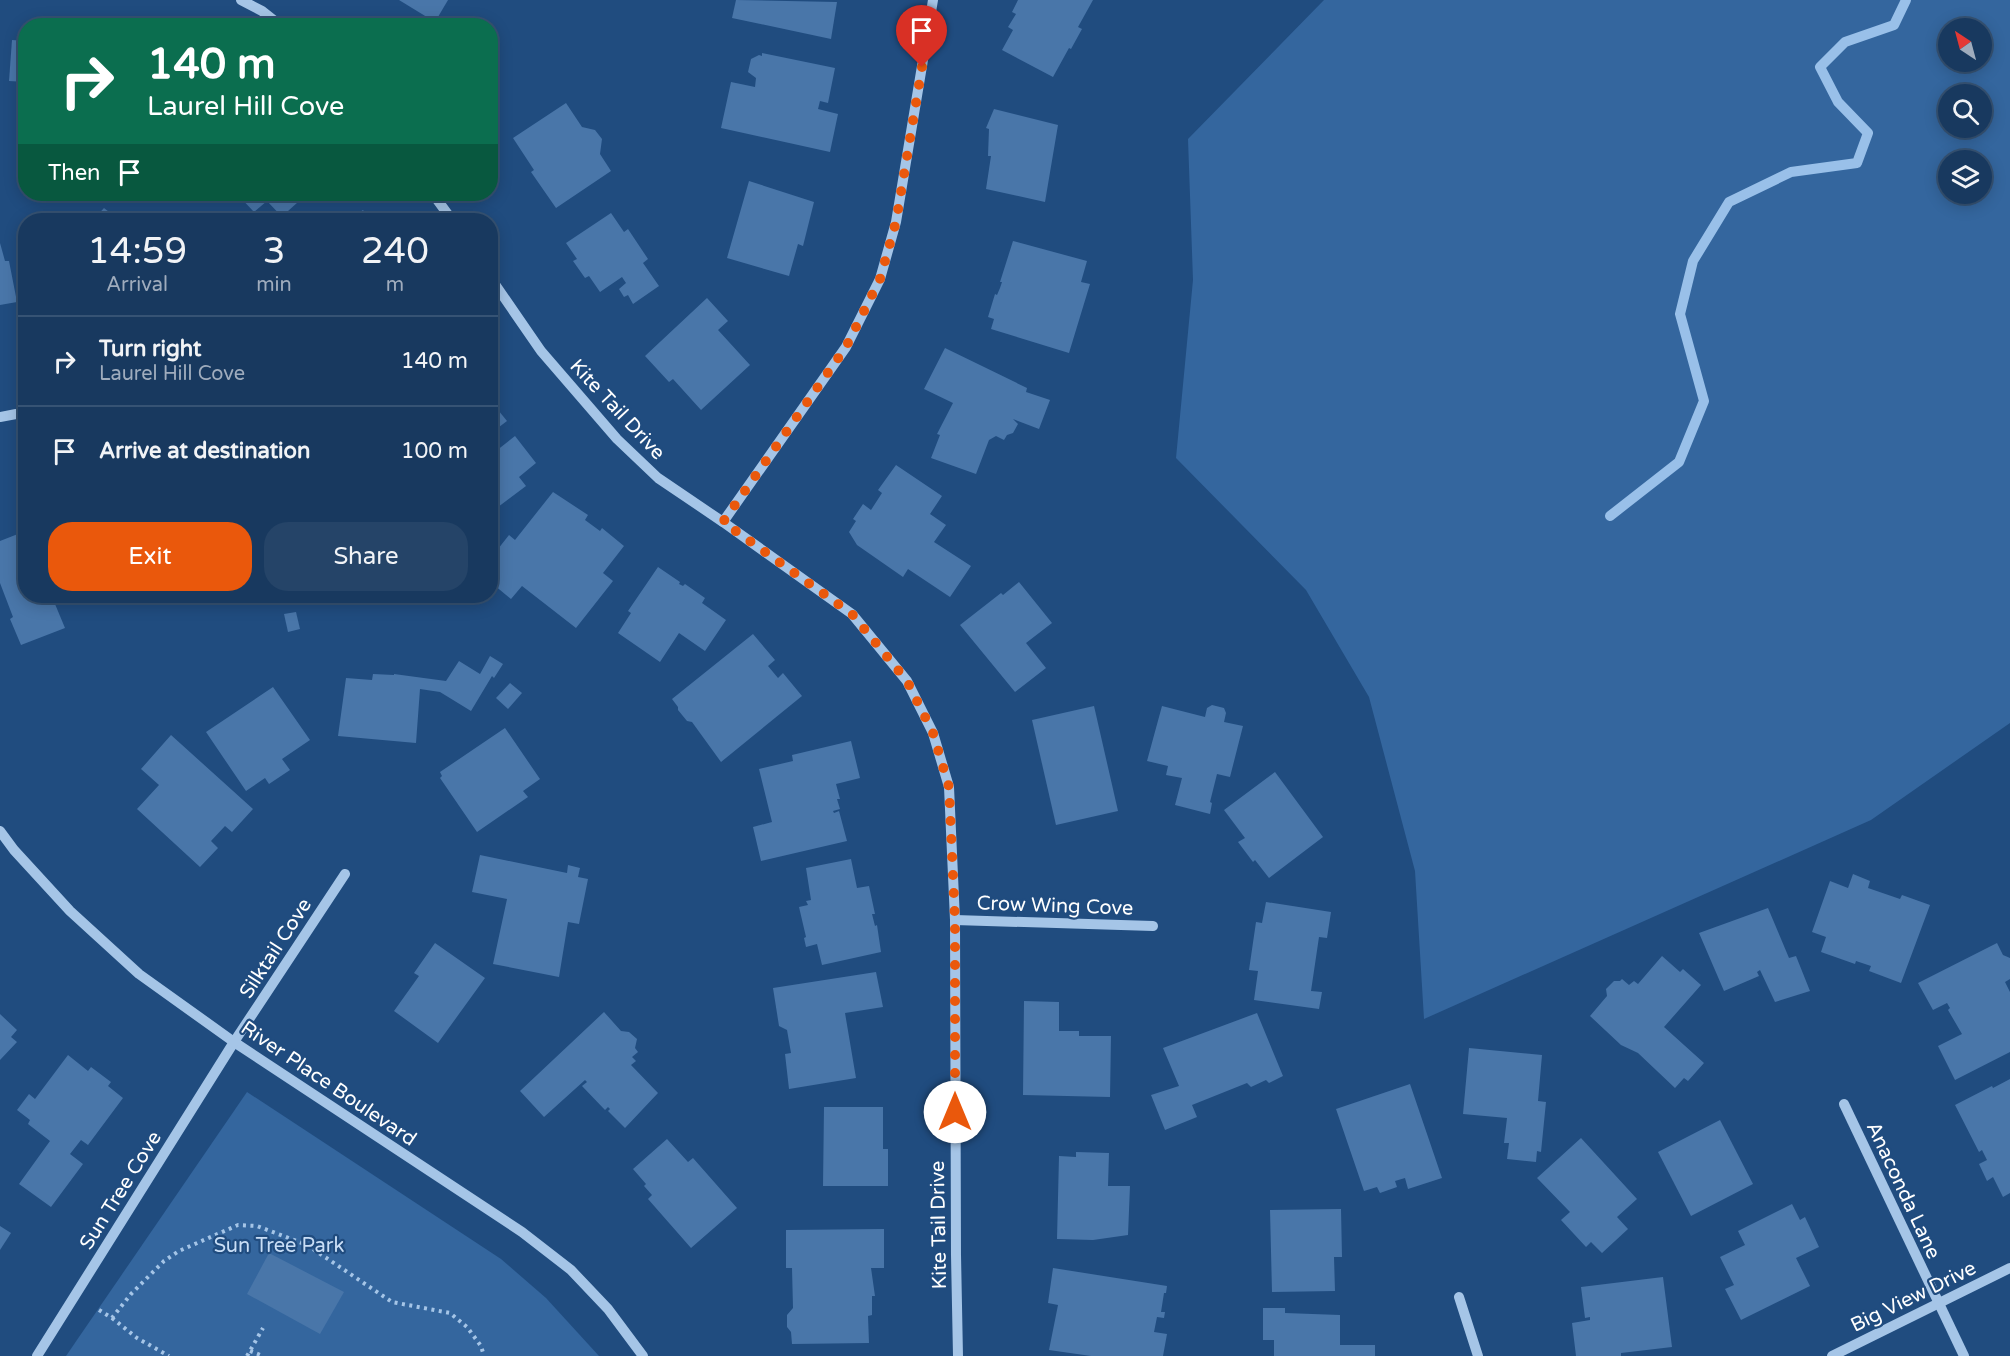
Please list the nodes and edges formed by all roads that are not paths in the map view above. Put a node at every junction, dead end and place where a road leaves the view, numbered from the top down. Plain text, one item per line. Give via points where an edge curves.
1 (241, 0) edge
2 (269, 0) edge
3 (933, 0) edge
4 (262, 11) junction
5 (271, 18) edge
6 (498, 289) edge
7 (16, 414) dead end
8 (0, 417) edge
9 (723, 522) junction
10 (0, 831) edge
11 (345, 874) dead end
12 (955, 920) junction
13 (1154, 926) dead end
14 (234, 1042) junction
15 (1844, 1104) dead end
16 (2010, 1268) edge
17 (1459, 1297) dead end
18 (1938, 1305) junction
19 (37, 1356) edge
20 (643, 1356) edge
21 (958, 1356) edge
22 (1478, 1356) edge
23 (1832, 1356) edge
24 (1964, 1356) edge

1 - 4 street
2 - 4 street
3 - 9 street via 896,222 880,279 846,347
4 - 5 street
6 - 9 street, Kite Tail Drive via 541,351 617,439 658,478
7 - 8 street
9 - 12 street, Kite Tail Drive via 852,614 907,681 933,733 949,787
10 - 14 street, River Place Boulevard via 70,911 139,974
11 - 14 street, Silktail Cove
12 - 13 street, Crow Wing Cove
12 - 21 street, Kite Tail Drive
14 - 19 street, Sun Tree Cove
14 - 20 street, River Place Boulevard via 522,1232 571,1270 608,1309
15 - 18 street, Anaconda Lane
16 - 18 street, Big View Drive
17 - 22 street
18 - 23 street, Big View Drive
18 - 24 street, Anaconda Lane

